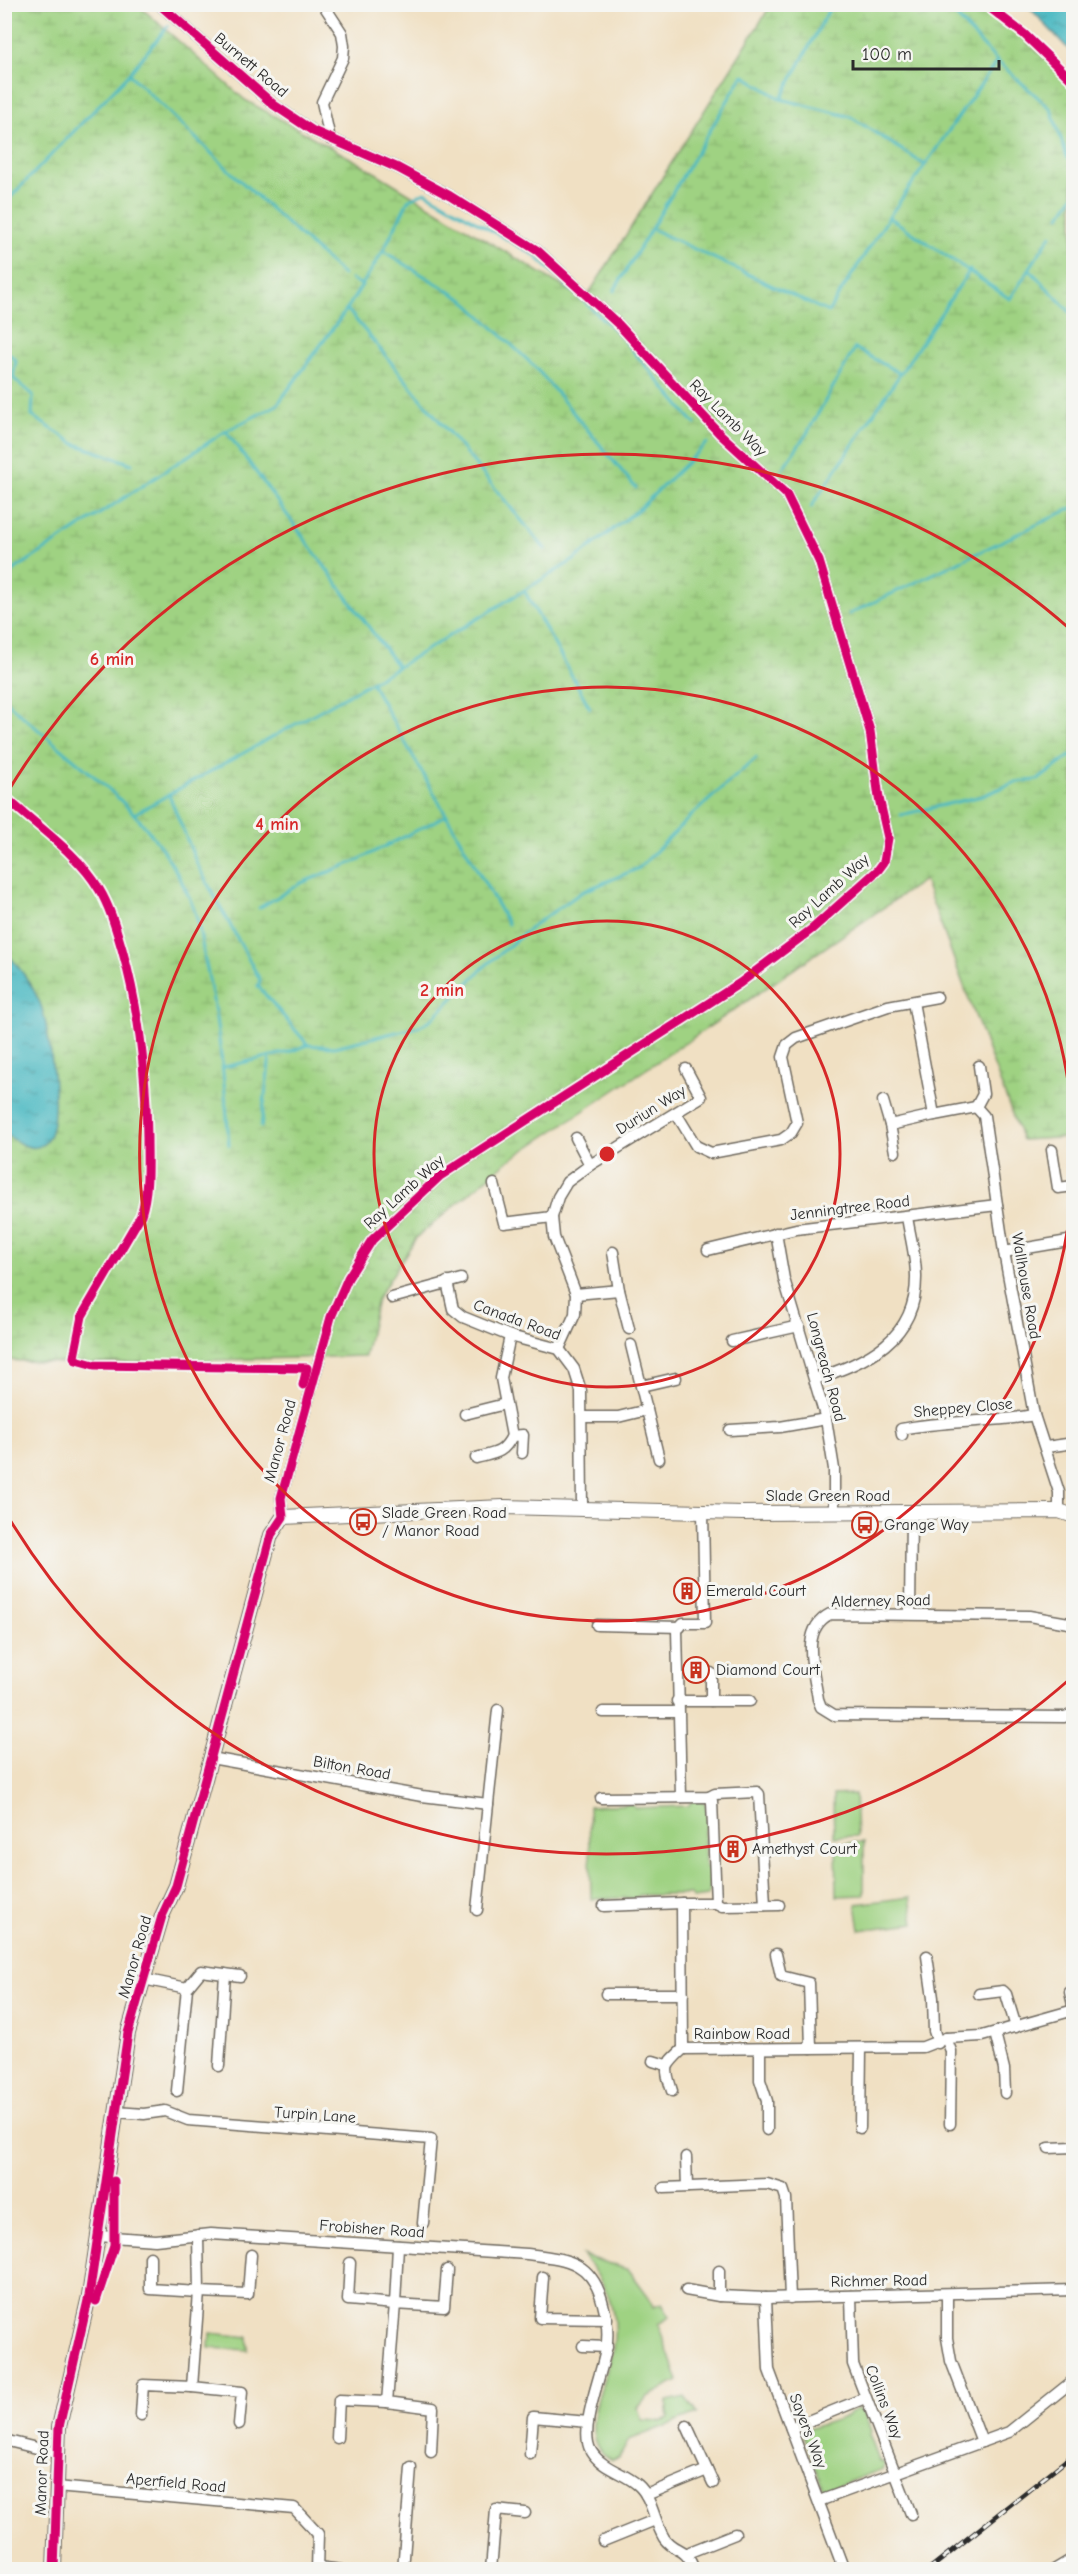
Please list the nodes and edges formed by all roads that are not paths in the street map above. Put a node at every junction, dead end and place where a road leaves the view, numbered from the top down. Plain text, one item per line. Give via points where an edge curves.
1 (159, 4) edge
2 (323, 4) edge
3 (330, 138) junction
4 (538, 251) joint
5 (937, 997) dead end
6 (913, 1002) junction
7 (979, 1066) dead end
8 (686, 1069) dead end
9 (883, 1101) dead end
10 (976, 1107) junction
11 (675, 1113) junction
12 (934, 1115) junction
13 (890, 1125) junction
14 (576, 1138) dead end
15 (1052, 1150) dead end
16 (895, 1152) dead end
17 (591, 1165) junction
18 (494, 1184) dead end
19 (1074, 1186) edge
20 (997, 1205) junction
21 (552, 1217) junction
22 (907, 1217) junction
23 (776, 1233) junction
24 (1072, 1240) edge
25 (708, 1250) dead end
26 (613, 1252) dead end
27 (1004, 1252) junction
28 (1074, 1254) edge
29 (461, 1279) dead end
30 (447, 1282) junction
31 (619, 1290) junction
32 (576, 1294) junction
33 (392, 1298) dead end
34 (800, 1326) junction
35 (629, 1329) dead end
36 (510, 1336) junction
37 (732, 1340) dead end
38 (631, 1345) dead end
39 (559, 1348) junction
40 (315, 1370) joint
41 (676, 1378) dead end
42 (815, 1379) junction
43 (641, 1386) junction
44 (505, 1404) junction
45 (647, 1410) junction
46 (465, 1414) dead end
47 (1034, 1415) junction
48 (582, 1418) junction
49 (826, 1419) junction
50 (901, 1429) dead end
51 (730, 1430) dead end
52 (512, 1436) junction
53 (1074, 1443) edge
54 (1046, 1447) junction
55 (522, 1453) dead end
56 (476, 1458) dead end
57 (659, 1459) dead end
58 (582, 1509) junction
59 (1059, 1511) junction
60 (703, 1512) junction
61 (834, 1512) junction
62 (911, 1512) junction
63 (1074, 1516) edge
64 (283, 1517) junction
65 (910, 1614) junction
66 (1074, 1624) edge
67 (597, 1625) dead end
68 (680, 1627) junction
69 (711, 1673) dead end
70 (711, 1701) junction
71 (750, 1701) dead end
72 (677, 1706) junction
73 (498, 1710) dead end
74 (603, 1712) dead end
75 (1074, 1714) edge
76 (211, 1758) junction
77 (681, 1797) junction
78 (709, 1797) junction
79 (601, 1798) dead end
80 (488, 1804) junction
81 (682, 1903) junction
82 (716, 1903) junction
83 (765, 1905) junction
84 (779, 1905) dead end
85 (604, 1906) dead end
86 (477, 1910) dead end
87 (776, 1954) dead end
88 (927, 1956) dead end
89 (225, 1974) junction
90 (240, 1976) dead end
91 (143, 1979) junction
92 (187, 1988) junction
93 (1070, 1992) dead end
94 (606, 1994) dead end
95 (683, 1994) junction
96 (979, 1994) dead end
97 (1074, 2009) edge
98 (1016, 2027) junction
99 (995, 2033) junction
100 (942, 2040) junction
101 (811, 2048) junction
102 (861, 2048) junction
103 (683, 2049) junction
104 (760, 2049) junction
105 (653, 2061) dead end
106 (666, 2065) junction
107 (219, 2066) dead end
108 (177, 2091) dead end
109 (672, 2091) dead end
110 (1005, 2093) dead end
111 (116, 2112) junction
112 (950, 2124) dead end
113 (860, 2128) dead end
114 (767, 2130) dead end
115 (1074, 2147) edge
116 (1049, 2148) dead end
117 (686, 2157) dead end
118 (687, 2187) junction
119 (664, 2188) dead end
120 (423, 2223) dead end
121 (198, 2235) junction
122 (98, 2236) junction
123 (398, 2246) junction
124 (251, 2255) dead end
125 (150, 2258) dead end
126 (350, 2263) dead end
127 (447, 2270) dead end
128 (718, 2271) dead end
129 (543, 2277) dead end
130 (686, 2290) dead end
131 (1074, 2290) edge
132 (199, 2292) junction
133 (946, 2295) junction
134 (719, 2296) junction
135 (851, 2296) junction
136 (766, 2298) junction
137 (790, 2298) junction
138 (395, 2304) junction
139 (607, 2319) junction
140 (583, 2346) dead end
141 (607, 2347) junction
142 (1074, 2380) edge
143 (192, 2387) junction
144 (865, 2398) junction
145 (387, 2402) junction
146 (141, 2415) dead end
147 (588, 2422) junction
148 (239, 2424) dead end
149 (687, 2426) dead end
150 (791, 2428) junction
151 (337, 2438) dead end
152 (4, 2440) edge
153 (982, 2442) junction
154 (431, 2452) dead end
155 (57, 2453) junction
156 (530, 2454) dead end
157 (411, 2468) dead end
158 (707, 2470) junction
159 (895, 2474) junction
160 (712, 2483) dead end
161 (56, 2487) junction
162 (646, 2495) junction
163 (819, 2501) junction
164 (525, 2513) dead end
165 (911, 2514) dead end
166 (655, 2520) junction
167 (735, 2534) dead end
168 (603, 2541) dead end
169 (687, 2553) junction
170 (1074, 2559) edge
171 (317, 2568) edge
172 (844, 2569) edge
173 (54, 2570) edge
174 (341, 2570) edge
175 (403, 2570) edge
176 (490, 2570) edge
177 (694, 2570) edge
178 (1054, 2570) edge

1 - 3 street, Burnett Road via 274,105 312,131
2 - 3 street via 342,33 344,46 343,58 322,102
3 - 4 street, Burnett Road via 418,179
4 - 40 street, Ray Lamb Way via 618,324 720,434 786,494 819,561 870,730 888,838 884,862 812,929 740,983 440,1176 372,1240 330,1317
5 - 6 street
6 - 11 street via 888,1006 796,1038 787,1045 783,1057 797,1123 781,1140 711,1153 696,1146
6 - 12 street
7 - 10 street via 983,1094
8 - 11 street, Duriun Way via 701,1096
9 - 13 street
10 - 12 street
10 - 20 street, Wallhouse Road via 984,1116
11 - 17 street, Duriun Way
12 - 13 street
13 - 16 street
14 - 17 street
15 - 19 street via 1058,1188
17 - 21 street, Duriun Way via 567,1182
18 - 21 street via 504,1223
20 - 22 street, Jenningtree Road
20 - 27 street, Wallhouse Road
21 - 32 street via 554,1237
22 - 23 street, Jenningtree Road
22 - 42 street via 916,1275 915,1294 903,1325 892,1341 873,1356
23 - 25 street, Jenningtree Road
23 - 34 street, Longreach Road via 784,1279
24 - 27 street
24 - 28 street
26 - 31 street
27 - 47 street, Wallhouse Road
29 - 30 street, Canada Road
30 - 33 street
30 - 36 street, Canada Road via 453,1309
31 - 32 street
31 - 35 street
32 - 39 street via 575,1314
34 - 37 street
34 - 42 street, Longreach Road
36 - 39 street, Canada Road
36 - 44 street via 501,1378
38 - 43 street
39 - 48 street, Canada Road via 574,1369 581,1391
40 - 64 street, Manor Road via 280,1498
41 - 43 street
42 - 49 street, Longreach Road
43 - 45 street
44 - 46 street
44 - 52 street
45 - 48 street via 618,1417
45 - 57 street
47 - 50 street, Sheppey Close
47 - 54 street, Wallhouse Road
48 - 58 street, Canada Road
49 - 51 street
49 - 61 street, Longreach Road via 834,1469
52 - 55 street via 523,1435
52 - 56 street via 506,1448
53 - 54 street
54 - 59 street, Wallhouse Road via 1059,1492
58 - 60 street, Slade Green Road
58 - 64 street via 460,1508
59 - 62 street, Slade Green Road
59 - 63 street, Slade Green Road
60 - 61 street, Slade Green Road
60 - 68 street via 705,1623 683,1623
61 - 62 street, Slade Green Road
62 - 65 street
64 - 76 street, Manor Road via 271,1535
65 - 66 street, Alderney Road via 1029,1616
65 - 75 street, Alderney Road via 830,1614 821,1619 810,1639 818,1699 826,1713
67 - 68 street
68 - 72 street
69 - 70 street
70 - 71 street
70 - 72 street
72 - 74 street
72 - 77 street
73 - 80 street
76 - 80 street, Bilton Road
76 - 91 street, Manor Road via 176,1886 162,1916
77 - 78 street
77 - 79 street
78 - 82 street
78 - 83 street via 752,1791 759,1794
80 - 86 street
81 - 82 street
81 - 85 street
81 - 95 street, Rainbow Road
82 - 83 street
83 - 84 street
87 - 101 street via 781,1976 809,1983
88 - 100 street via 934,2031
89 - 90 street
89 - 92 street via 201,1971
89 - 107 street
91 - 92 street, Manor Road
91 - 111 street, Manor Road via 128,2033
92 - 108 street
93 - 97 street
94 - 95 street
95 - 103 street, Rainbow Road
96 - 98 street via 1003,1991
97 - 98 street, Rainbow Road
98 - 99 street, Rainbow Road
99 - 100 street, Rainbow Road
99 - 110 street
100 - 102 street, Rainbow Road via 923,2048
100 - 112 street via 951,2051
101 - 102 street, Rainbow Road
101 - 104 street, Rainbow Road
102 - 113 street
103 - 104 street, Rainbow Road
103 - 106 street
104 - 114 street
105 - 106 street
106 - 109 street
111 - 120 street, Turpin Lane via 165,2111 188,2120 431,2139
111 - 122 street, Manor Road
115 - 116 street
117 - 118 street
118 - 119 street
118 - 137 street via 767,2184 783,2189
121 - 122 street, Frobisher Road via 155,2240
121 - 123 street, Frobisher Road
121 - 132 street
122 - 155 street, Manor Road via 89,2296 58,2427
123 - 138 street
123 - 139 street, Frobisher Road via 567,2259 597,2285
124 - 132 street via 248,2294
125 - 132 street via 150,2289
126 - 138 street via 348,2300
127 - 138 street via 444,2307
128 - 134 street
129 - 139 street via 540,2318
130 - 134 street, Richmer Road
131 - 133 street, Richmer Road
132 - 143 street
133 - 135 street, Richmer Road
133 - 153 street via 951,2361
134 - 136 street, Richmer Road
135 - 137 street, Richmer Road
135 - 144 street, Collins Way via 852,2356
136 - 137 street, Richmer Road
136 - 150 street, Sayers Way via 769,2370
138 - 145 street
139 - 141 street, Frobisher Road
140 - 141 street
141 - 147 street, Frobisher Road
142 - 153 street via 1009,2432
143 - 146 street via 143,2385
143 - 148 street via 242,2392
144 - 150 street
144 - 159 street, Collins Way
145 - 151 street via 339,2400
145 - 154 street via 433,2408
147 - 156 street via 533,2417
147 - 162 street, Frobisher Road via 590,2449 599,2462 640,2486
149 - 158 street
150 - 163 street, Sayers Way
152 - 155 street
153 - 159 street
155 - 161 street, Manor Road
157 - 175 street
158 - 160 street
158 - 162 street
159 - 163 street
159 - 165 street, Collins Way
161 - 171 street, Aperfield Road via 294,2508 318,2534
161 - 173 street, Manor Road
162 - 166 street
163 - 172 street, Sayers Way
164 - 176 street via 496,2510
166 - 168 street
166 - 169 street via 665,2540
167 - 169 street
169 - 177 street
170 - 178 street
171 - 174 street

